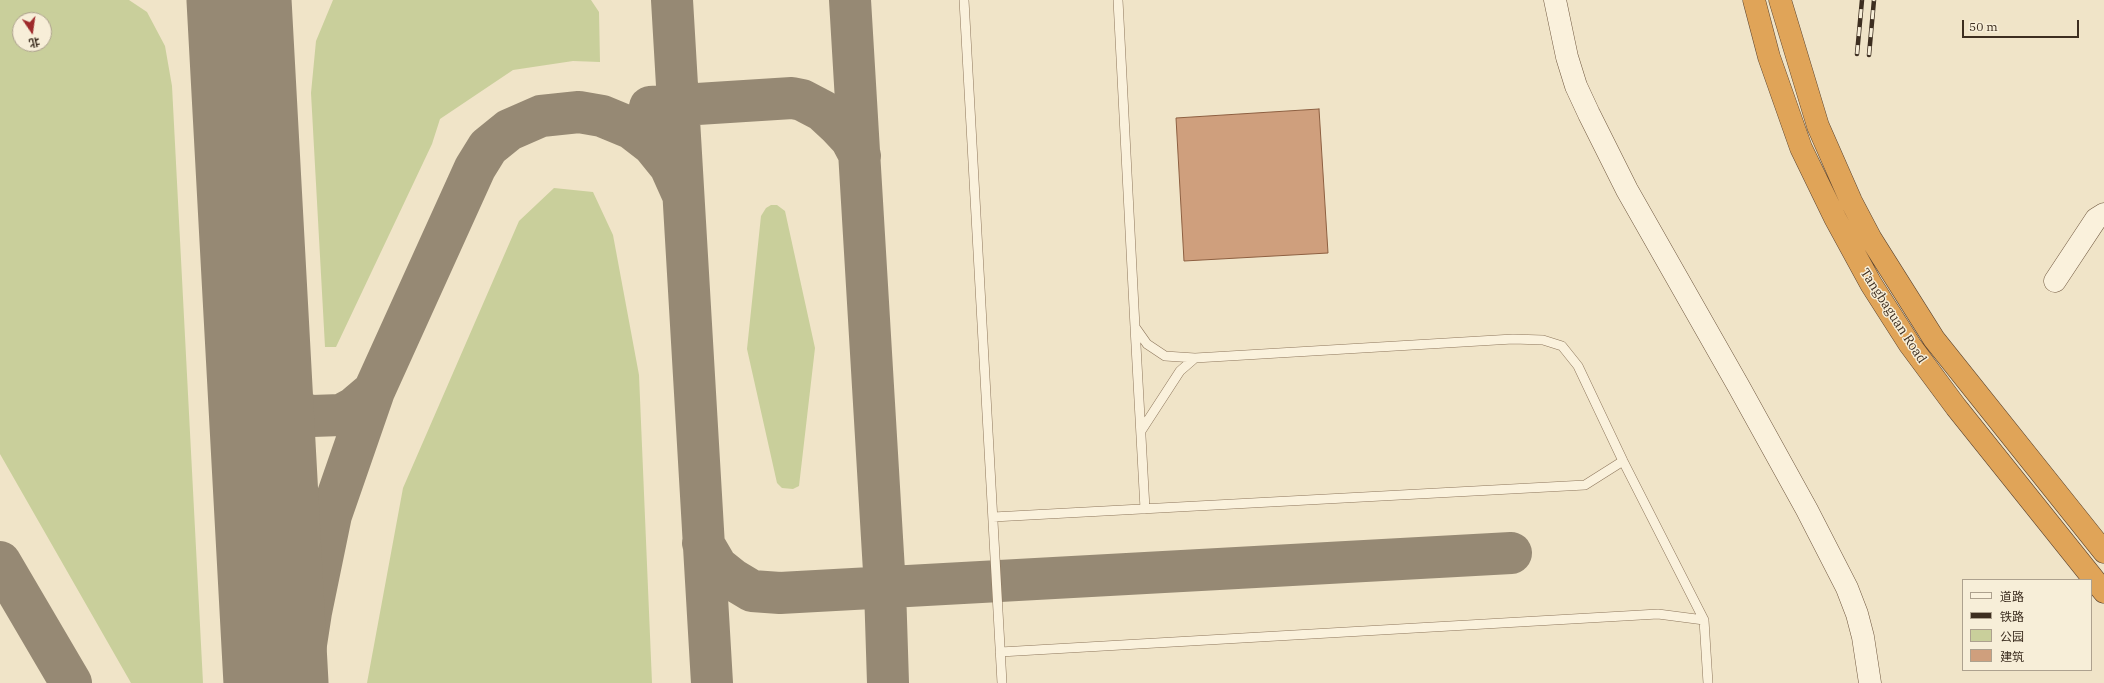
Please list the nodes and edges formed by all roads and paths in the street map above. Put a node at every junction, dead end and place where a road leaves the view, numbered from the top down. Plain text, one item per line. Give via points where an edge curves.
1 (964, 0) edge
2 (1118, 0) edge
3 (1555, 0) edge
4 (1754, 0) edge
5 (1780, 0) edge
6 (2104, 214) edge
7 (2055, 281) dead end
8 (1135, 327) junction
9 (1195, 358) junction
10 (1141, 431) junction
11 (1623, 462) junction
12 (1145, 509) junction
13 (993, 517) junction
14 (2104, 552) edge
15 (2104, 592) edge
16 (1704, 620) junction
17 (1000, 652) junction
18 (1002, 683) edge
19 (1708, 683) edge
20 (1870, 683) edge

1 - 13 lane
2 - 8 lane
3 - 20 street via 1567,57 1576,86 1592,121 1662,252 1800,496 1847,588 1859,622
4 - 15 highway, Tangbaguan Road via 1769,57 1801,148 1834,218 1871,284 1910,345 1956,407
5 - 14 highway, Tangbaguan Road via 1818,126 1871,240 1934,339
6 - 7 street via 2096,219
8 - 9 lane via 1147,344 1165,356
8 - 10 lane
9 - 10 lane via 1180,371
9 - 11 lane via 1505,339 1543,340 1562,346 1578,366
10 - 12 lane
11 - 12 lane via 1585,485
11 - 16 lane
12 - 13 lane
13 - 17 lane
16 - 17 lane via 1658,614
16 - 19 lane
17 - 18 lane

